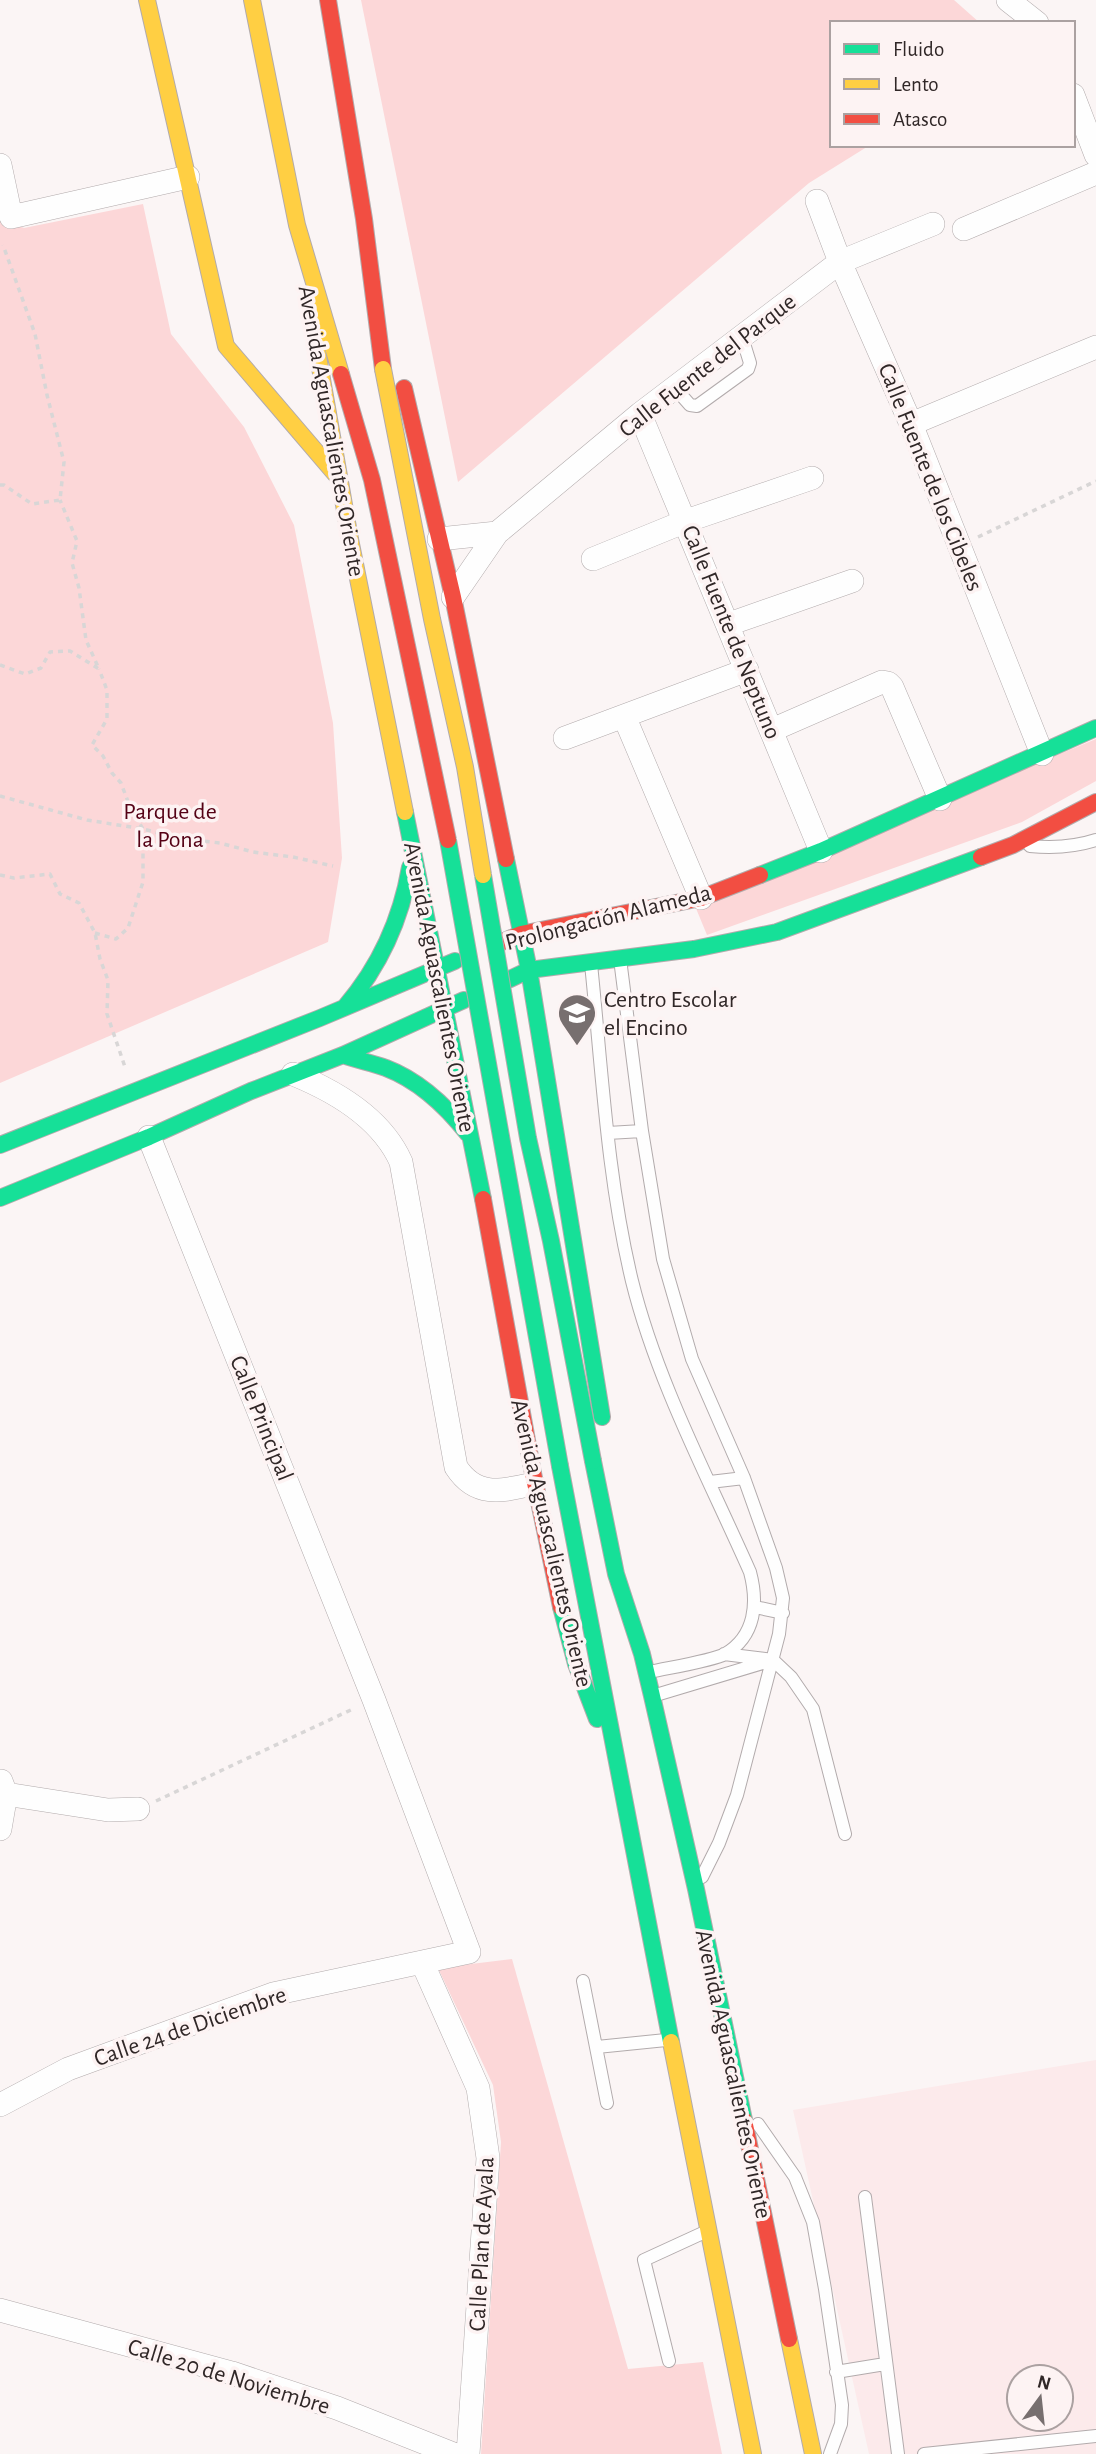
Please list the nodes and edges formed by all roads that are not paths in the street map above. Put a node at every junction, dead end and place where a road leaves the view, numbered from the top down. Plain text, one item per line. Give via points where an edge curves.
1 (147, 0) edge
2 (253, 0) edge
3 (328, 0) edge
4 (1008, 0) edge
5 (1034, 21) edge
6 (1075, 98) edge
7 (1089, 116) edge
8 (1096, 155) edge
9 (0, 165) edge
10 (1096, 173) edge
11 (188, 177) junction
12 (817, 201) dead end
13 (364, 219) junction
14 (933, 224) dead end
15 (297, 225) junction
16 (964, 229) dead end
17 (840, 262) junction
18 (1096, 347) edge
19 (640, 414) junction
20 (911, 424) junction
21 (337, 476) junction
22 (812, 478) dead end
23 (686, 521) junction
24 (498, 533) junction
25 (439, 539) junction
26 (593, 559) dead end
27 (852, 581) dead end
28 (453, 597) junction
29 (729, 624) junction
30 (747, 670) junction
31 (624, 716) junction
32 (1096, 728) edge
33 (772, 730) junction
34 (565, 738) dead end
35 (1042, 754) junction
36 (940, 799) junction
37 (1096, 802) edge
38 (1096, 840) edge
39 (1013, 845) junction
40 (413, 851) junction
41 (821, 851) junction
42 (505, 852) junction
43 (417, 872) junction
44 (701, 898) junction
45 (521, 934) junction
46 (620, 959) junction
47 (590, 962) junction
48 (436, 969) junction
49 (529, 970) junction
50 (345, 1007) junction
51 (445, 1015) junction
52 (535, 1016) junction
53 (343, 1055) junction
54 (293, 1074) junction
55 (642, 1130) junction
56 (608, 1133) junction
57 (470, 1136) junction
58 (149, 1137) junction
59 (0, 1145) edge
60 (0, 1198) edge
61 (606, 1437) dead end
62 (610, 1464) dead end
63 (744, 1478) junction
64 (710, 1482) junction
65 (533, 1484) junction
66 (755, 1607) junction
67 (783, 1613) junction
68 (642, 1654) junction
69 (724, 1654) junction
70 (773, 1660) junction
71 (646, 1673) junction
72 (652, 1696) junction
73 (612, 1742) junction
74 (2, 1788) edge
75 (138, 1809) road end
76 (0, 1829) edge
77 (845, 1835) dead end
78 (696, 1889) junction
79 (469, 1952) joint
80 (422, 1962) junction
81 (583, 1981) dead end
82 (671, 2039) junction
83 (597, 2047) junction
84 (738, 2093) junction
85 (607, 2103) dead end
86 (0, 2105) edge
87 (865, 2197) dead end
88 (709, 2231) junction
89 (0, 2310) edge
90 (669, 2361) dead end
91 (885, 2364) junction
92 (836, 2372) junction
93 (1096, 2436) edge
94 (950, 2453) edge
95 (453, 2454) edge
96 (468, 2454) edge
97 (753, 2454) edge
98 (813, 2454) edge
99 (830, 2454) edge
100 (898, 2454) edge
101 (925, 2454) edge

1 - 11 main road
2 - 15 main road, Avenida Aguascalientes Oriente
3 - 13 main road, Avenida Aguascalientes Oriente
4 - 5 street
6 - 7 street
7 - 8 street
9 - 11 street via 11,217
10 - 16 street
11 - 21 main road via 226,346
12 - 17 street, Calle Fuente de los Cibeles
13 - 25 main road, Avenida Aguascalientes Oriente
13 - 68 main road, Avenida Aguascalientes Oriente, bridge via 383,369 465,767 528,1138 616,1574
14 - 17 street, Calle Fuente del Parque
15 - 21 main road, Avenida Aguascalientes Oriente
15 - 73 main road, Avenida Aguascalientes Oriente, bridge via 372,480 452,859
17 - 19 street, Calle Fuente del Parque
17 - 20 street, Calle Fuente de los Cibeles
18 - 20 street
19 - 23 street, Calle Fuente de Neptuno
19 - 24 street, Calle Fuente del Parque
20 - 35 street, Calle Fuente de los Cibeles
21 - 40 main road, Avenida Aguascalientes Oriente
22 - 23 street
23 - 26 street
23 - 29 street, Calle Fuente de Neptuno
24 - 25 street
24 - 28 street, Calle Fuente del Parque
25 - 28 main road, Avenida Aguascalientes Oriente
27 - 29 street
28 - 42 main road, Avenida Aguascalientes Oriente
29 - 30 street, Calle Fuente de Neptuno
30 - 31 street
30 - 33 street, Calle Fuente de Neptuno
31 - 34 street
31 - 44 street
32 - 35 main road, Prolongación Alameda
33 - 36 street via 888,683
33 - 41 street, Calle Fuente de Neptuno
35 - 36 main road, Prolongación Alameda
36 - 41 main road, Prolongación Alameda
37 - 39 main road, Prolongación Alameda
38 - 39 lane via 1047,847
39 - 46 main road, Prolongación Alameda via 777,932
40 - 43 main road, Avenida Aguascalientes Oriente
40 - 50 main road via 402,904 387,945
41 - 44 main road, Prolongación Alameda
42 - 43 main road via 488,876 470,885
42 - 45 main road, Avenida Aguascalientes Oriente
43 - 48 main road, Avenida Aguascalientes Oriente
44 - 45 main road, Prolongación Alameda
45 - 48 main road, Prolongación Alameda
45 - 49 main road, Avenida Aguascalientes Oriente
46 - 47 main road, Prolongación Alameda
46 - 55 lane
47 - 49 main road, Prolongación Alameda
47 - 56 lane
48 - 50 main road, Prolongación Alameda
48 - 51 main road, Avenida Aguascalientes Oriente
49 - 51 main road, Prolongación Alameda
49 - 52 main road, Avenida Aguascalientes Oriente
50 - 59 main road, Prolongación Alameda
51 - 52 main road via 488,999 514,1002
51 - 53 main road, Prolongación Alameda
51 - 57 main road, Avenida Aguascalientes Oriente
52 - 61 main road, Avenida Aguascalientes Oriente
53 - 54 main road, Prolongación Alameda
53 - 57 main road via 389,1069 420,1086 448,1109
54 - 58 main road, Prolongación Alameda
54 - 65 street via 353,1107 377,1126 401,1162 456,1467 469,1482 487,1490
55 - 56 lane
55 - 63 lane via 663,1259 692,1359
56 - 64 lane via 633,1283 657,1362
57 - 65 main road, Avenida Aguascalientes Oriente
58 - 60 main road, Prolongación Alameda
58 - 79 street, Calle Principal via 374,1700
62 - 68 main road, Avenida Aguascalientes Oriente
63 - 64 lane
63 - 67 lane via 781,1583
64 - 66 lane via 750,1572
65 - 73 main road, Avenida Aguascalientes Oriente via 584,1688
66 - 67 lane
66 - 69 lane via 743,1638
67 - 70 lane
68 - 71 main road, Avenida Aguascalientes Oriente
69 - 70 lane
69 - 71 lane
70 - 72 lane
70 - 77 lane via 813,1709
70 - 78 lane via 737,1795
71 - 72 main road, Avenida Aguascalientes Oriente
72 - 78 main road, Avenida Aguascalientes Oriente
73 - 82 main road, Avenida Aguascalientes Oriente
74 - 75 street via 108,1810
74 - 76 street
78 - 84 main road, Avenida Aguascalientes Oriente
79 - 80 street, Calle 24 de Diciembre
80 - 86 street, Calle 24 de Diciembre via 273,1994 68,2069
80 - 96 street, Calle Plan de Ayala via 478,2088 488,2158
81 - 83 lane
82 - 83 lane
82 - 88 main road, Avenida Aguascalientes Oriente
83 - 85 lane
84 - 92 lane via 795,2177 813,2222
84 - 98 main road, Avenida Aguascalientes Oriente
87 - 91 lane
88 - 90 lane via 644,2260
88 - 97 main road, Avenida Aguascalientes Oriente
89 - 95 street, Calle 20 de Noviembre via 232,2373
91 - 92 lane
91 - 100 lane
92 - 99 lane via 841,2424
93 - 94 lane
94 - 101 lane

